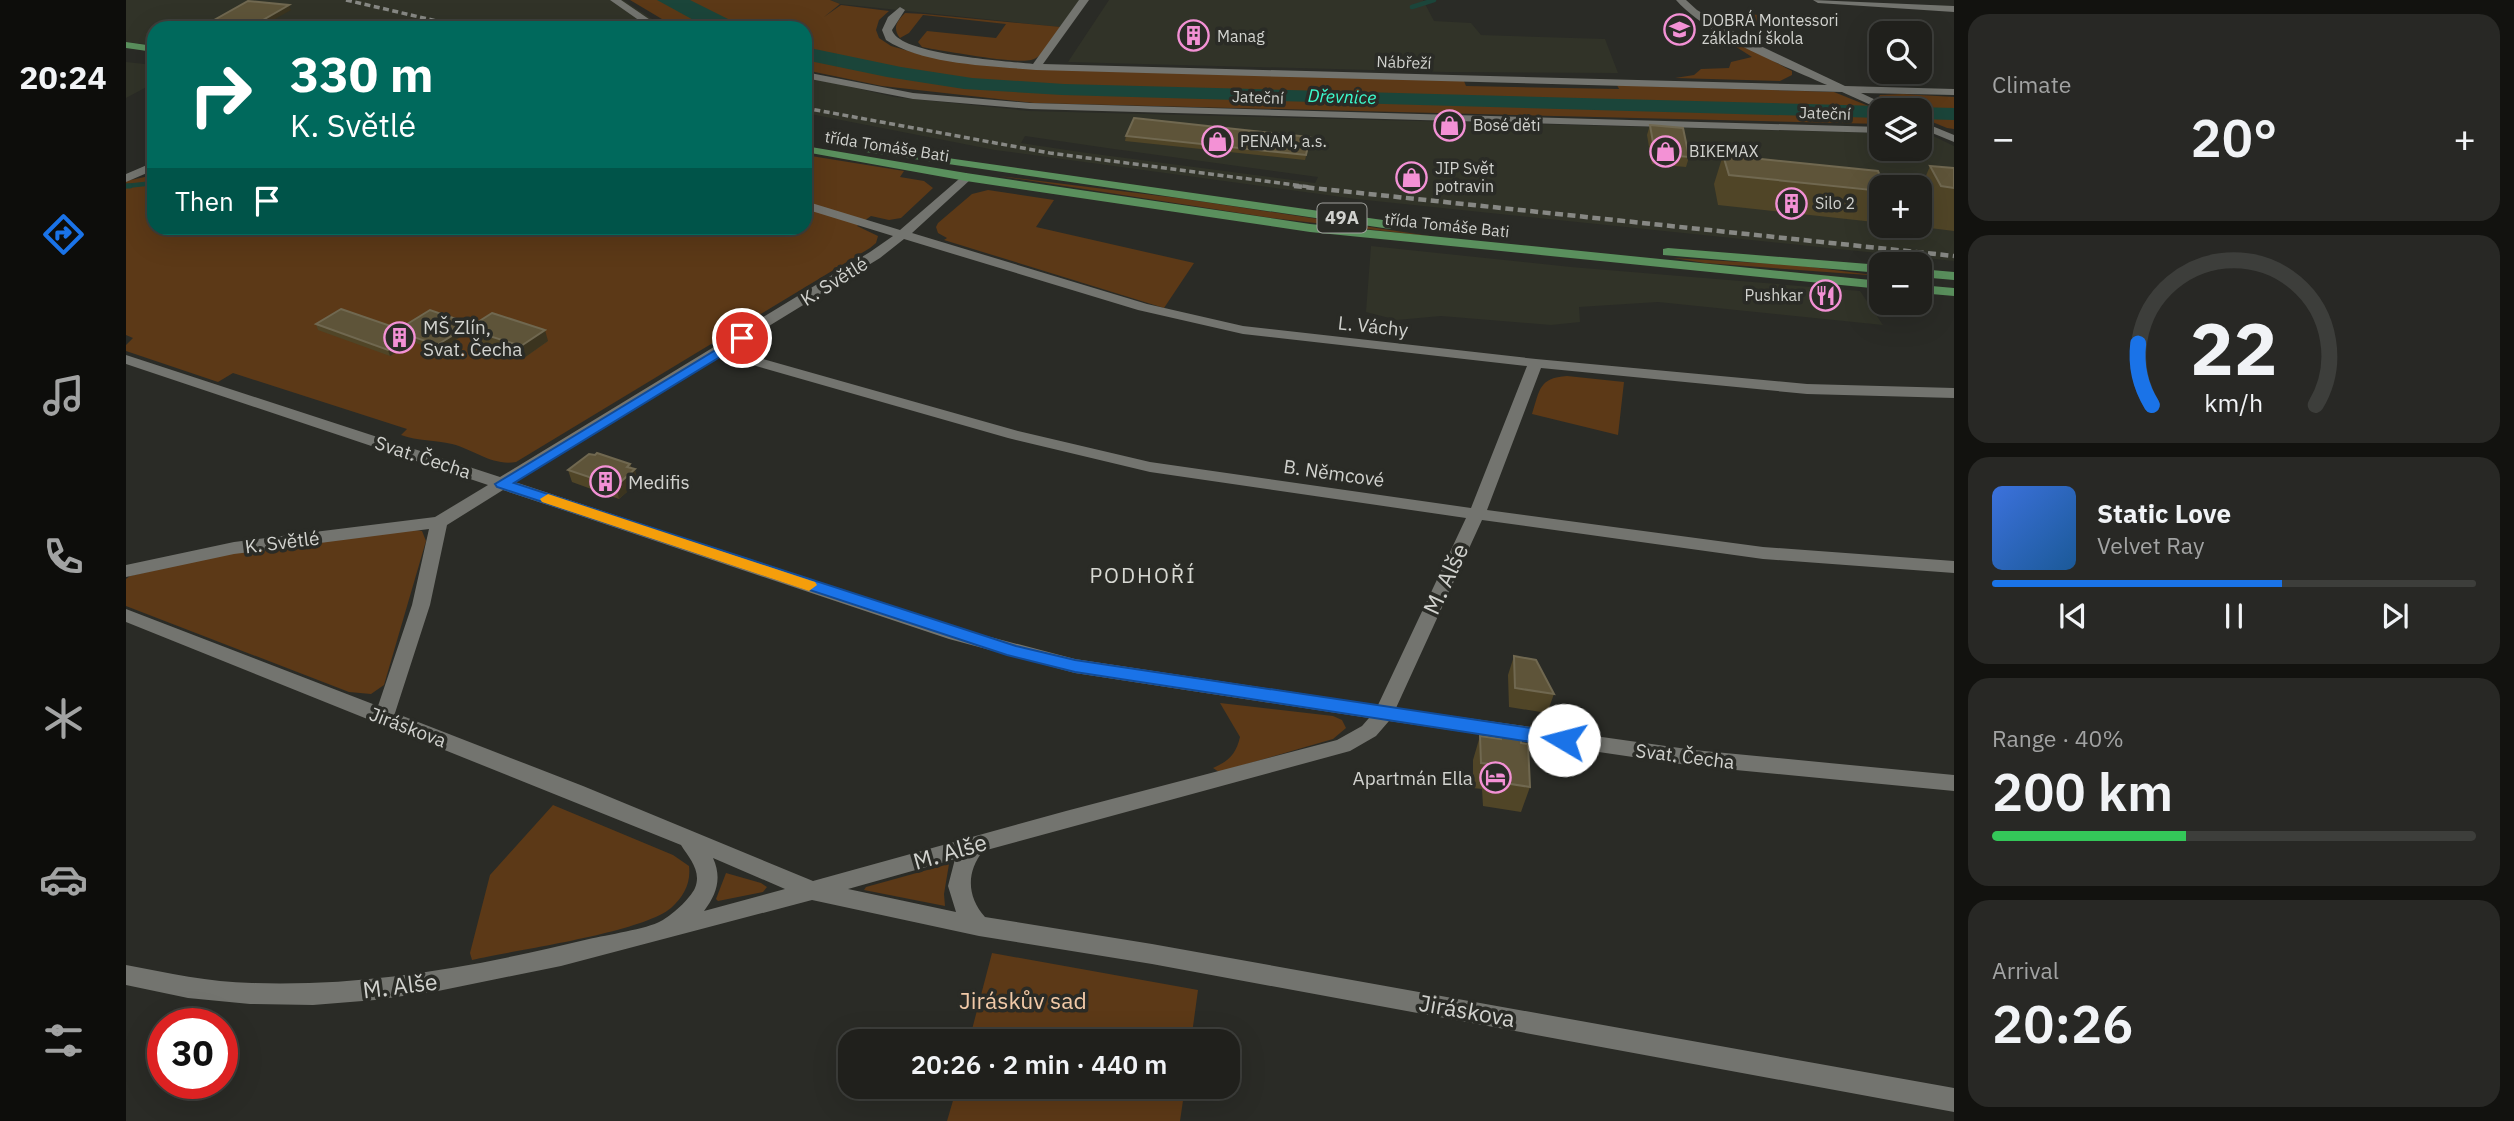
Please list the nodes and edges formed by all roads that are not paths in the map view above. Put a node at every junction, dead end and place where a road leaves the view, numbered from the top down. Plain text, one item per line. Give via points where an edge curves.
1 (615, 0) edge
2 (1084, 0) edge
3 (1681, 0) edge
4 (1818, 0) edge
5 (1954, 9) edge
6 (900, 10) dead end
7 (646, 21) edge
8 (126, 45) edge
9 (147, 48) edge
10 (126, 54) edge
11 (147, 56) edge
12 (1036, 67) junction
13 (812, 76) edge
14 (1847, 89) junction
15 (1954, 92) edge
16 (1869, 100) edge
17 (1869, 130) edge
18 (1932, 130) edge
19 (1952, 138) edge
20 (812, 143) edge
21 (812, 150) edge
22 (977, 163) junction
23 (126, 164) edge
24 (147, 166) edge
25 (147, 169) edge
26 (966, 177) junction
27 (126, 178) edge
28 (812, 207) edge
29 (905, 233) junction
30 (1869, 268) edge
31 (1932, 274) edge
32 (1954, 276) edge
33 (1869, 284) edge
34 (1932, 290) edge
35 (1954, 292) edge
36 (723, 349) junction
37 (126, 359) edge
38 (1536, 363) junction
39 (1954, 393) edge
40 (502, 484) junction
41 (1477, 513) junction
42 (439, 523) junction
43 (1954, 567) edge
44 (126, 571) edge
45 (126, 615) edge
46 (1384, 713) junction
47 (384, 718) junction
48 (1954, 783) edge
49 (690, 841) junction
50 (976, 844) junction
51 (816, 892) junction
52 (979, 926) junction
53 (655, 933) junction
54 (126, 975) edge
55 (1954, 1100) edge

1 - 7 street
2 - 12 street
3 - 14 street via 1697,15
4 - 5 street
6 - 12 street, Nábřeží via 887,30 900,45
8 - 9 main road
10 - 11 main road
12 - 14 street, Nábřeží
13 - 17 street, Jateční via 914,96 1030,106
14 - 15 street, Nábřeží
14 - 16 street
18 - 19 street
20 - 22 main road, třída Tomáše Bati / 49A
21 - 26 main road, třída Tomáše Bati / 49A
22 - 26 main road
22 - 30 main road, třída Tomáše Bati / 49A via 1476,236
23 - 24 street
25 - 27 street
26 - 29 street, K. Světlé
26 - 33 main road, třída Tomáše Bati / 49A via 1310,228
28 - 29 street, L. Váchy
29 - 36 street, K. Světlé
29 - 38 street, L. Váchy via 1143,307 1218,325
31 - 32 main road
34 - 35 main road
36 - 40 street, K. Světlé
36 - 41 street, B. Němcové via 1080,452 1150,467
37 - 40 street, Svat. Čecha
38 - 39 street, L. Váchy via 1807,389
38 - 41 street, M. Alše
40 - 42 street, K. Světlé
40 - 46 street, Svat. Čecha via 1013,651 1075,666
41 - 43 street, B. Němcové via 1763,553
41 - 46 street, M. Alše
42 - 44 street, K. Světlé via 234,548
42 - 47 street via 421,605
45 - 47 street, Jiráskova
46 - 48 street, Svat. Čecha via 1694,758
46 - 50 street, M. Alše via 1369,731 1343,746
47 - 49 street, Jiráskova
49 - 51 street, Jiráskova
49 - 53 street via 705,860 708,885 691,909
50 - 51 street, M. Alše
50 - 52 street via 964,858 959,886 964,910
51 - 52 street, Jiráskova
51 - 53 street, M. Alše
52 - 55 street, Jiráskova
53 - 54 street, M. Alše via 484,975 362,991 240,991

